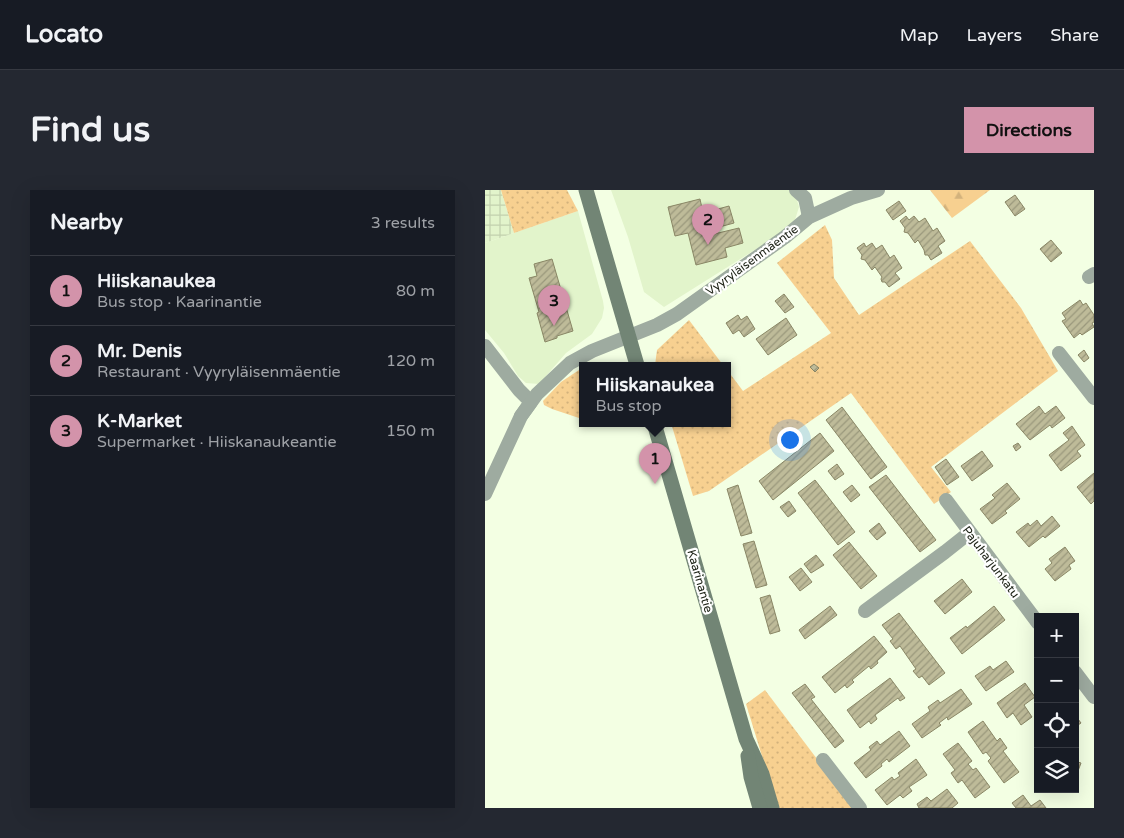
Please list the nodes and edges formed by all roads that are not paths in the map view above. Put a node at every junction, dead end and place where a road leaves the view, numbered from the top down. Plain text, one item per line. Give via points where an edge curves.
1 (586, 190) edge
2 (879, 190) edge
3 (803, 193) edge
4 (809, 217) junction
5 (629, 336) junction
6 (485, 346) edge
7 (1059, 353) dead end
8 (636, 362) edge
9 (1094, 398) edge
10 (521, 416) junction
11 (655, 427) edge
12 (485, 494) edge
13 (946, 500) dead end
14 (969, 533) junction
15 (865, 611) dead end
16 (1034, 618) edge
17 (1079, 677) edge
18 (1094, 697) edge
19 (746, 739) junction
20 (823, 760) dead end
21 (760, 808) edge
22 (772, 808) edge
23 (860, 808) edge

1 - 5 main road
2 - 4 street, Vyyryläisenmäentie via 851,198
3 - 4 street
4 - 5 street, Vyyryläisenmäentie via 677,314
5 - 8 main road
5 - 10 street, Vyyryläisenmäentie via 570,363 537,394
6 - 10 street via 531,402
7 - 9 street
10 - 12 street
11 - 19 main road, Kaarinantie
13 - 14 street, Pajuharjunkatu
14 - 15 street
14 - 16 street, Pajuharjunkatu
17 - 18 street
19 - 21 main road, Kaarinantie via 751,777
19 - 22 main road, Kaarinantie via 762,774
20 - 23 street

